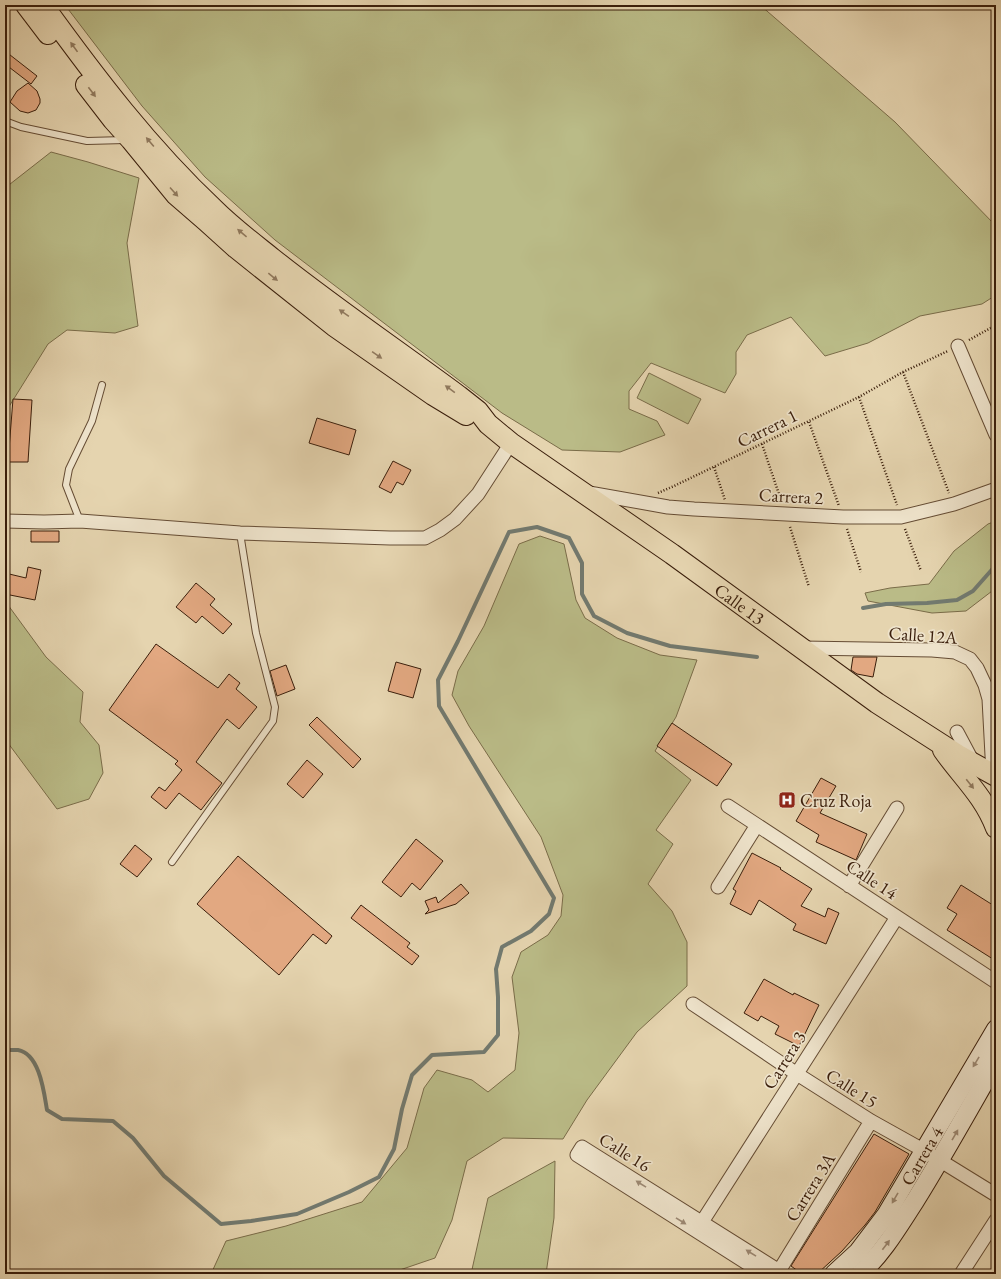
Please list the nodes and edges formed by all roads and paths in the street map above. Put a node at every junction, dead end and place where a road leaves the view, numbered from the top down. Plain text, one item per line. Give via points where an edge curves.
1 (26, 5) edge
2 (43, 5) edge
3 (5, 121) edge
4 (131, 140) junction
5 (958, 346) dead end
6 (102, 384) dead end
7 (859, 397) junction
8 (809, 422) junction
9 (488, 424) junction
10 (996, 435) edge
11 (511, 443) junction
12 (714, 467) junction
13 (996, 489) edge
14 (581, 492) junction
15 (638, 501) junction
16 (954, 504) junction
17 (729, 512) junction
18 (843, 517) junction
19 (901, 517) junction
20 (5, 521) edge
21 (80, 521) junction
22 (240, 533) junction
23 (862, 572) dead end
24 (920, 572) dead end
25 (802, 648) junction
26 (957, 732) dead end
27 (938, 742) junction
28 (973, 762) junction
29 (995, 775) edge
30 (728, 806) dead end
31 (897, 808) dead end
32 (996, 824) edge
33 (757, 825) junction
34 (172, 862) dead end
35 (849, 886) junction
36 (718, 887) dead end
37 (896, 917) junction
38 (996, 982) edge
39 (693, 1004) dead end
40 (996, 1029) edge
41 (996, 1062) edge
42 (797, 1074) junction
43 (871, 1121) junction
44 (923, 1150) junction
45 (940, 1160) junction
46 (996, 1195) edge
47 (996, 1220) edge
48 (702, 1222) junction
49 (782, 1272) edge
50 (764, 1274) edge
51 (834, 1274) edge
52 (860, 1274) edge
53 (961, 1274) edge

1 -> 4 main road
9 -> 2 main road via 478,410 341,312 215,210 182,178 136,126
3 - 4 lane via 87,141
4 -> 9 main road via 176,195 302,301 433,395 472,418
5 - 10 street
6 - 21 lane via 92,421 69,469 66,485
7 - 8 path, Carrera 1
7 - 16 path, Carrera 1 via 903,372
7 - 19 path
8 - 12 path, Carrera 1
8 - 18 path
9 - 11 main road, Calle 13
11 - 14 main road, Calle 13
11 - 22 street via 478,494 455,519 425,538
12 - 15 path, Carrera 1
12 - 17 path
13 - 16 street, Carrera 2
14 - 15 street, Carrera 2
14 - 25 main road, Calle 13 via 678,558
15 - 17 street, Carrera 2 via 668,507
16 - 19 street, Carrera 2
17 - 18 street, Carrera 2
18 - 19 street, Carrera 2
18 - 23 path
19 - 24 path
20 - 21 street
21 - 22 street
22 - 34 lane via 256,633 274,707 273,720
25 - 27 main road, Calle 13 via 877,703
25 - 29 street, Calle 12A via 932,650 955,652 970,659 977,668 989,699
26 - 28 street
27 - 28 main road, Calle 13
27 -> 32 main road via 986,805
28 - 29 main road, Calle 13
30 - 33 street, Calle 14
31 - 35 street
33 - 35 street, Calle 14
33 - 36 street
35 - 37 street, Calle 14
37 - 38 street, Calle 14
37 - 42 street, Carrera 3
39 - 42 street, Calle 15
40 -> 44 main road, Carrera 4
45 -> 41 main road, Carrera 4
42 - 43 street, Calle 15
42 - 48 street, Carrera 3
43 - 44 street, Calle 15
43 - 49 street, Carrera 3A
44 - 45 street, Calle 15
44 -> 51 main road, Carrera 4 via 874,1232 858,1252
45 - 46 street, Calle 15
52 -> 45 main road, Carrera 4 via 891,1238
47 - 53 street
49 -> 48 street, Calle 16
48 -> 50 street, Calle 16 via 582,1147 577,1155

